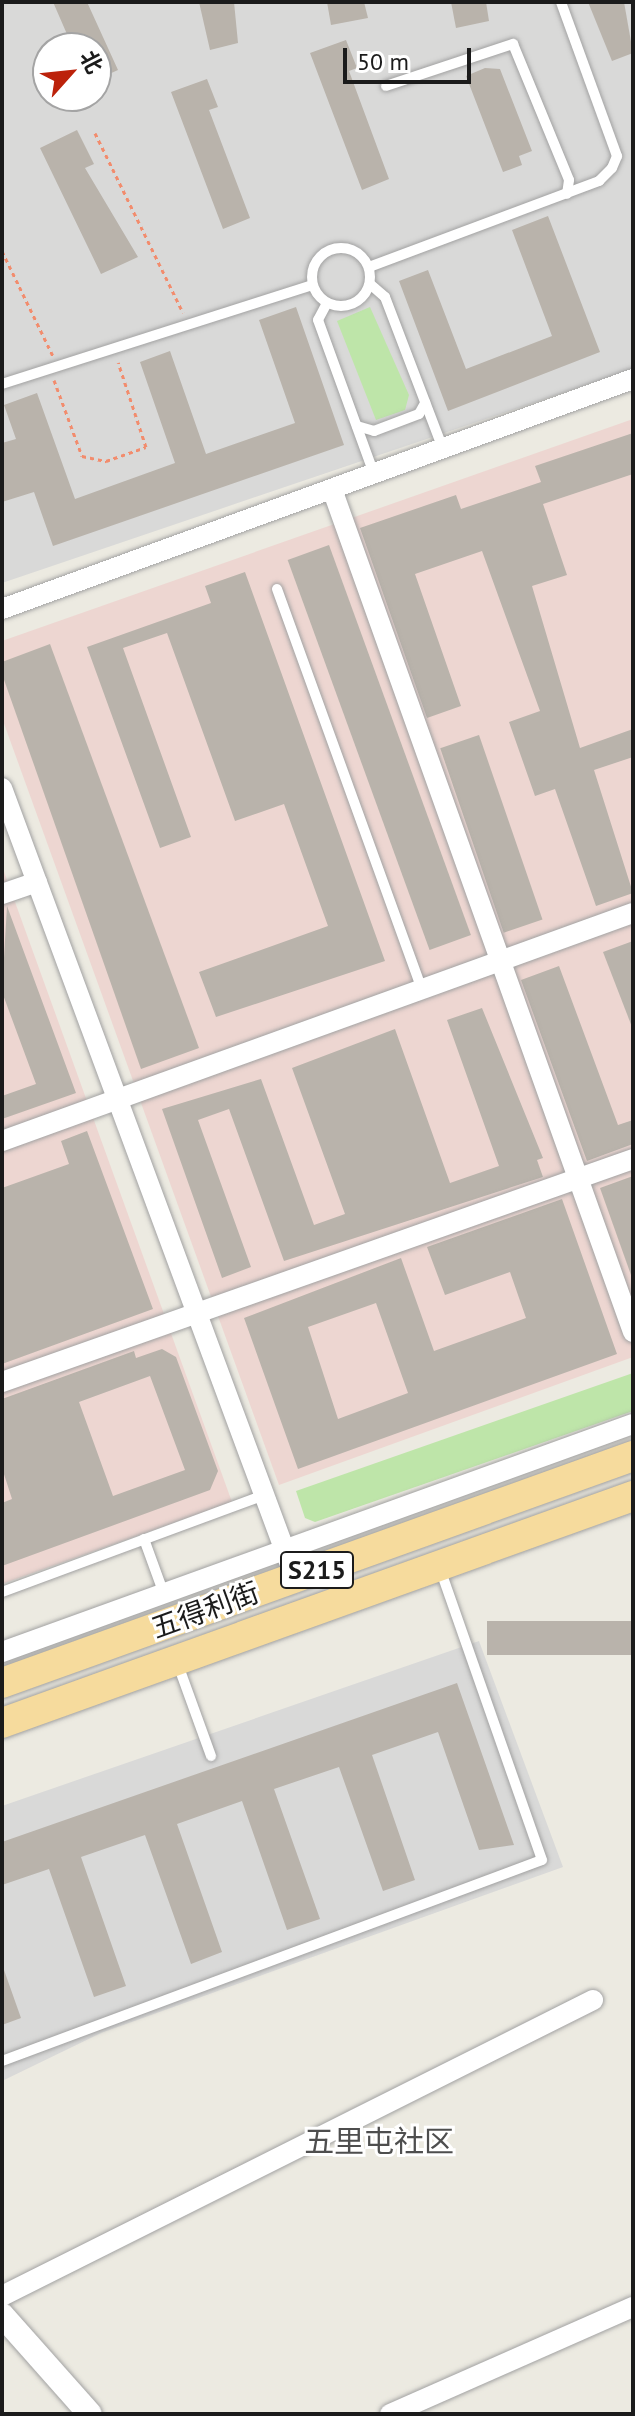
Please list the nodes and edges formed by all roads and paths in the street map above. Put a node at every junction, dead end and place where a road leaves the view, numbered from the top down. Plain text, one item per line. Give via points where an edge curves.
1 (561, 2) edge
2 (386, 86) dead end
3 (95, 133) dead end
4 (567, 194) junction
5 (2, 251) edge
6 (369, 267) junction
7 (370, 284) junction
8 (312, 285) junction
9 (327, 303) junction
10 (189, 324) junction
11 (114, 348) junction
12 (54, 367) junction
13 (633, 379) edge
14 (2, 384) edge
15 (425, 403) junction
16 (357, 426) junction
17 (443, 449) junction
18 (374, 474) junction
19 (332, 489) junction
20 (277, 589) dead end
21 (2, 609) edge
22 (2, 788) edge
23 (37, 882) junction
24 (2, 894) edge
25 (633, 913) edge
26 (501, 961) junction
27 (422, 989) junction
28 (118, 1099) junction
29 (2, 1141) edge
30 (633, 1159) edge
31 (578, 1179) junction
32 (197, 1313) junction
33 (633, 1332) edge
34 (2, 1382) edge
35 (633, 1424) edge
36 (633, 1456) edge
37 (264, 1495) junction
38 (633, 1496) edge
39 (144, 1539) junction
40 (289, 1564) junction
41 (439, 1566) junction
42 (2, 1592) edge
43 (164, 1594) junction
44 (6, 1660) edge
45 (177, 1661) junction
46 (2, 1723) edge
47 (211, 1756) dead end
48 (593, 2000) dead end
49 (2, 2061) edge
50 (2, 2296) edge
51 (633, 2307) edge
52 (2, 2315) edge
53 (90, 2414) edge
54 (390, 2414) edge

1 - 4 lane via 617,156 599,181
2 - 4 lane via 513,44 569,180
3 - 10 path
4 - 6 lane
5 - 12 path
6 - 7 lane
6 - 8 lane via 359,253 335,248 314,264
7 - 9 lane via 353,304
7 - 15 lane via 385,297
8 - 9 lane
8 - 10 lane
9 - 16 lane via 318,320
10 - 11 lane
11 - 12 lane
11 - 12 path via 141,450 90,463 82,456
12 - 14 lane
13 - 17 street
15 - 16 lane via 419,414 374,431
15 - 17 lane
16 - 18 lane
17 - 18 street
18 - 19 street
19 - 21 street
19 - 26 street
20 - 27 lane
22 - 23 street
23 - 24 street
23 - 28 street
25 - 26 street
26 - 27 street
26 - 31 street
27 - 28 street
28 - 29 street
28 - 32 street
30 - 31 street
31 - 32 street
31 - 33 street
32 - 34 street
32 - 37 street
35 - 40 street
36 - 40 main road, 五得利街 / S215
37 - 39 lane
37 - 40 street
38 - 41 main road, 五得利街 / S215
39 - 42 lane
39 - 43 lane
40 - 43 street
40 - 44 main road, 五得利街 / S215
41 - 45 main road, 五得利街 / S215
41 - 49 lane via 542,1860
43 - 44 street
45 - 46 main road, 五得利街 / S215
45 - 47 lane
48 - 50 street
51 - 54 street
52 - 53 street

